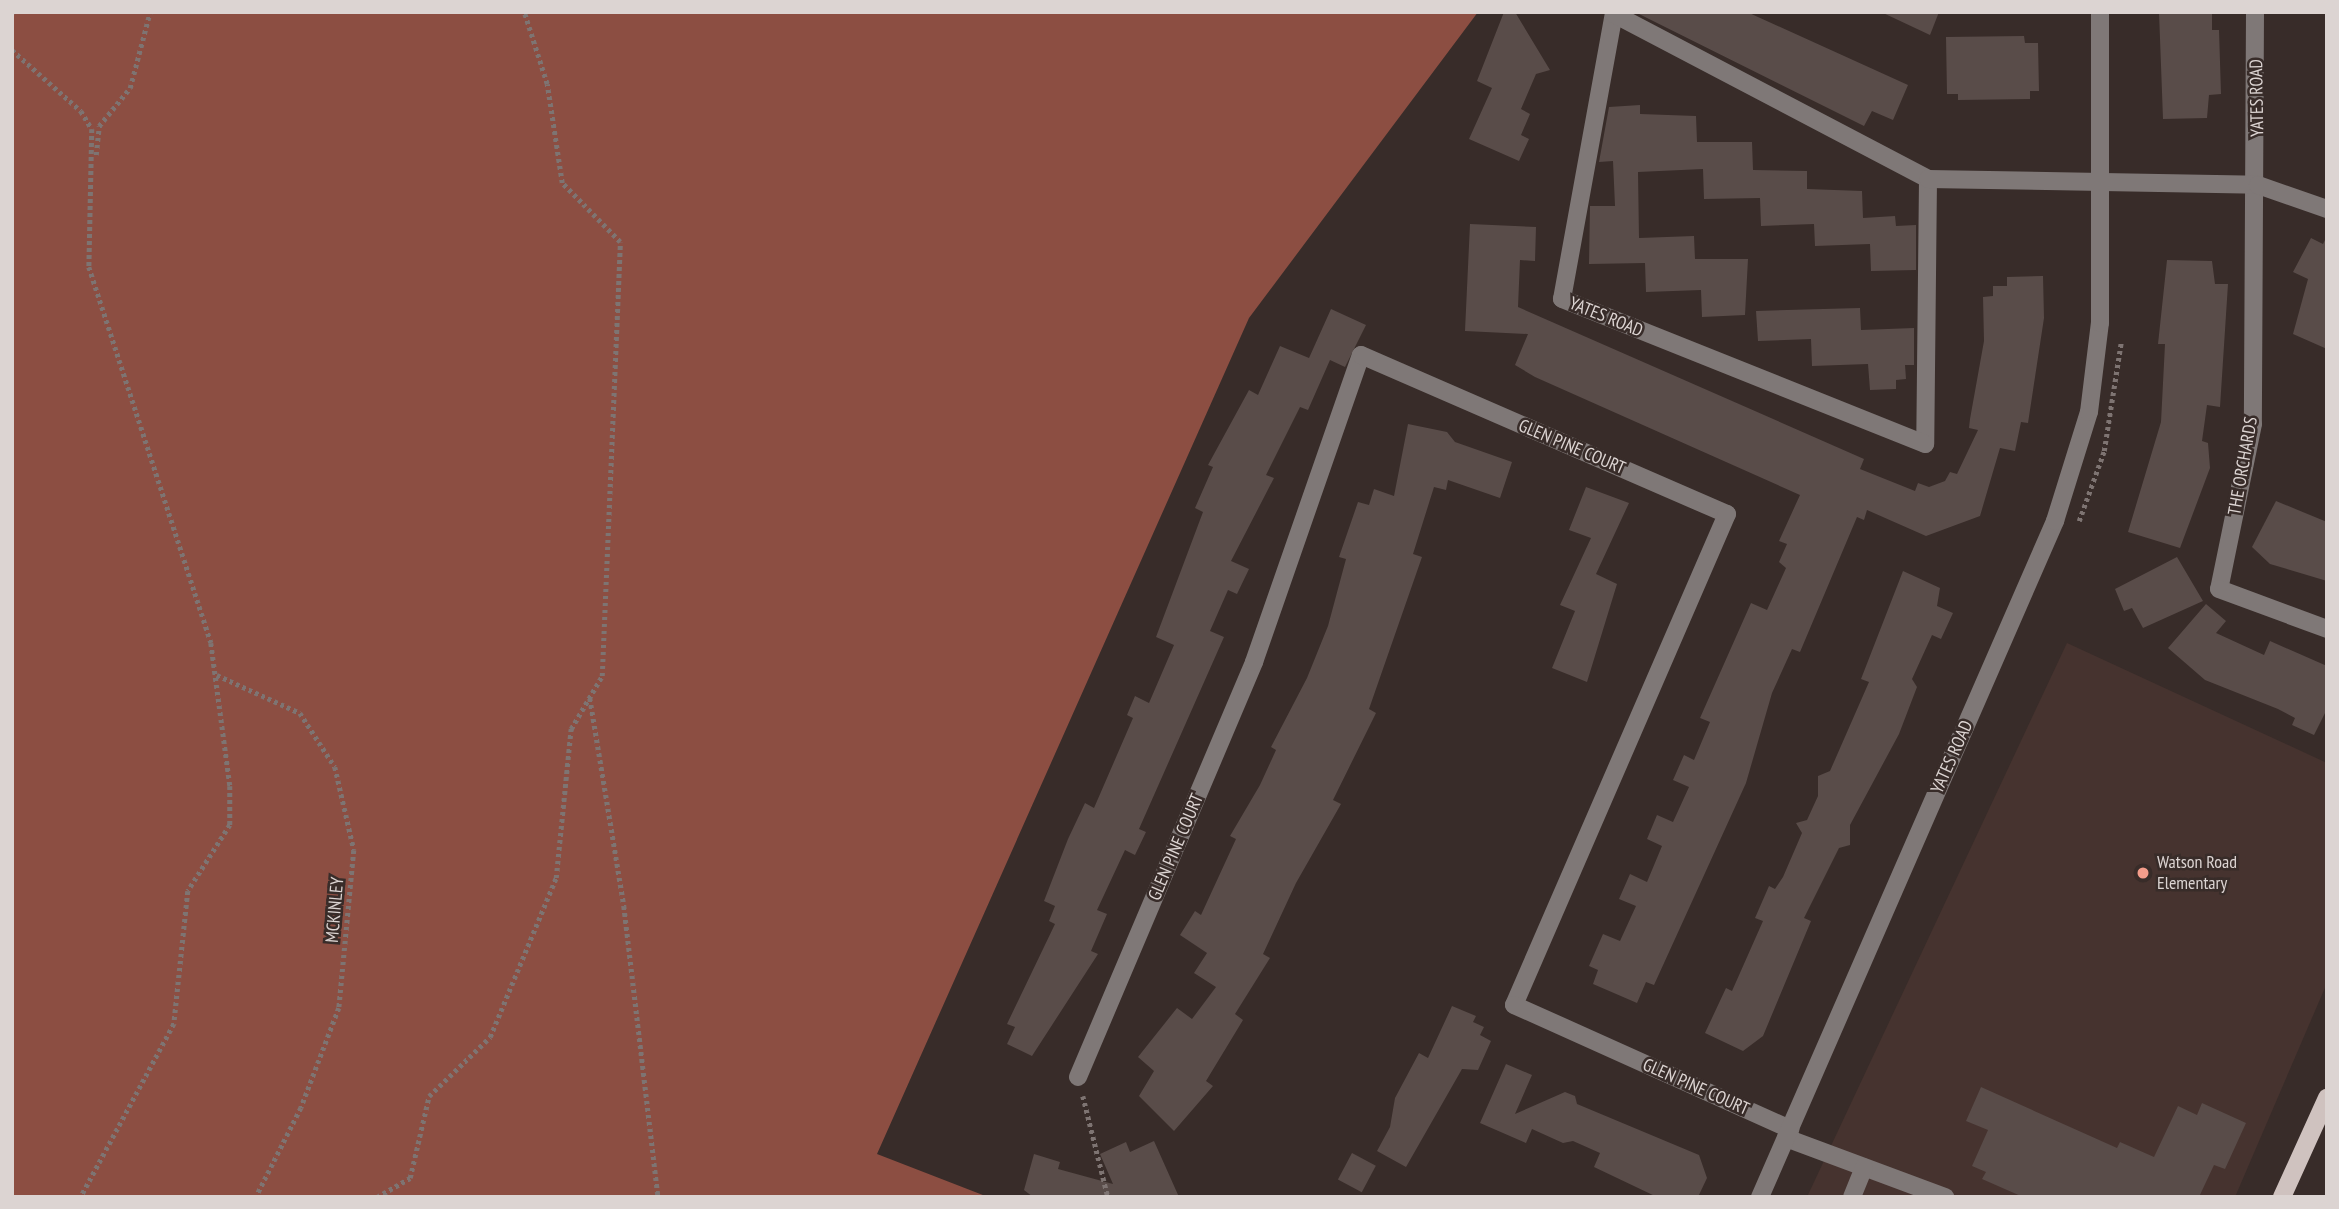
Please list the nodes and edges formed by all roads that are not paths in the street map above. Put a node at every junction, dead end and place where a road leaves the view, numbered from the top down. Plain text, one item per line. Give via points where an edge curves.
1 (2100, 12) edge
2 (2255, 12) edge
3 (1928, 179) junction
4 (2100, 179) junction
5 (2258, 185) junction
6 (2327, 209) edge
7 (2327, 629) edge
8 (1078, 1077) road end
9 (2327, 1098) edge
10 (1788, 1133) junction
11 (1864, 1167) junction
12 (1760, 1197) edge
13 (1852, 1197) edge
14 (1945, 1197) edge
15 (2282, 1197) edge

1 - 4 street, YATES ROAD
2 - 5 street, YATES ROAD
3 - 3 street, YATES ROAD via 1614,13 1562,299 1925,444
3 - 4 street, YATES ROAD
4 - 5 street
4 - 10 street, YATES ROAD via 2100,323 2089,412 2055,521
5 - 6 street
5 - 7 street, THE ORCHARDS via 2253,424 2219,589
8 - 10 street, GLEN PINE COURT via 1254,662 1361,355 1727,514 1514,1005
9 - 15 main road
10 - 11 street
10 - 12 street, YATES ROAD
11 - 13 street
11 - 14 street

